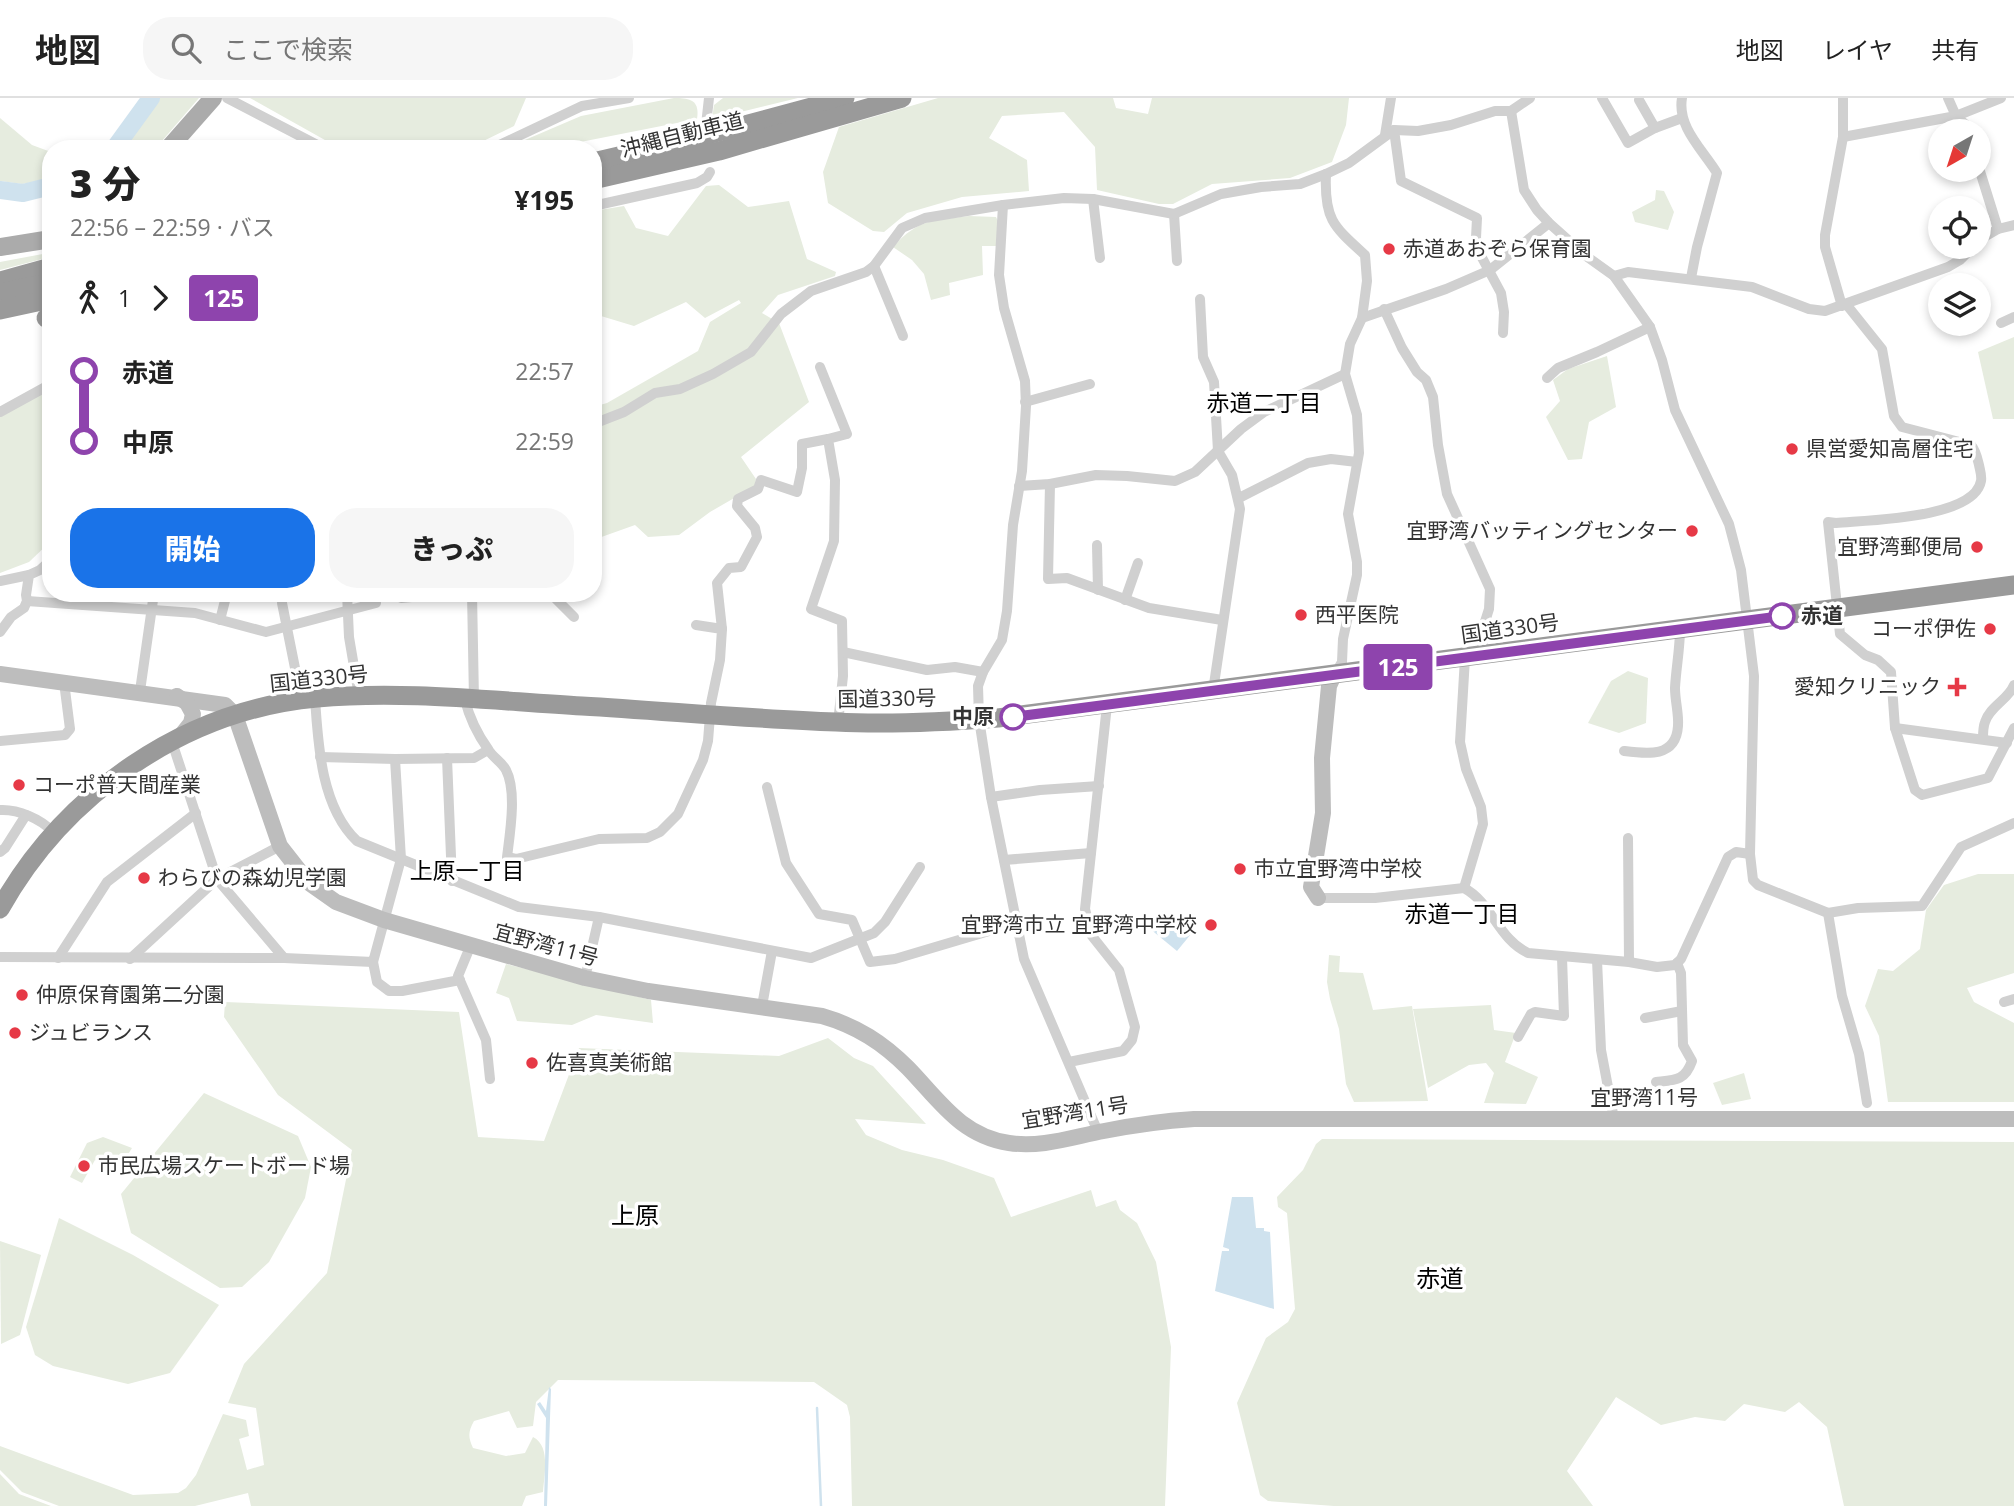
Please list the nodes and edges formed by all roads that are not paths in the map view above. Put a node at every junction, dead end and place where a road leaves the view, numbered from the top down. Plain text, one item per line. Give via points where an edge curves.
1 (213, 98) edge
2 (227, 98) edge
3 (629, 98) edge
4 (709, 98) edge
5 (845, 98) edge
6 (902, 98) edge
7 (1391, 98) edge
8 (1530, 98) edge
9 (1602, 98) edge
10 (1682, 98) edge
11 (1843, 98) edge
12 (1948, 98) edge
13 (2001, 98) edge
14 (1639, 100) dead end
15 (1511, 111) junction
16 (1956, 116) junction
17 (1682, 118) junction
18 (1959, 119) edge
19 (706, 125) dead end
20 (1655, 128) junction
21 (1389, 132) junction
22 (1843, 137) junction
23 (176, 140) edge
24 (308, 140) edge
25 (510, 140) edge
26 (602, 160) edge
27 (710, 172) dead end
28 (1326, 174) junction
29 (602, 178) edge
30 (1983, 182) edge
31 (1093, 199) junction
32 (602, 204) edge
33 (1003, 205) junction
34 (1174, 214) junction
35 (1549, 223) junction
36 (2014, 225) edge
37 (1998, 229) junction
38 (1991, 233) edge
39 (42, 240) edge
40 (0, 247) edge
41 (1100, 258) dead end
42 (1961, 259) edge
43 (1177, 261) dead end
44 (874, 266) junction
45 (42, 269) edge
46 (1490, 270) junction
47 (1614, 276) junction
48 (1691, 278) junction
49 (0, 281) edge
50 (42, 284) edge
51 (0, 293) edge
52 (1199, 299) dead end
53 (1844, 305) junction
54 (1384, 309) junction
55 (0, 310) edge
56 (42, 311) edge
57 (1362, 317) junction
58 (2014, 317) edge
59 (2001, 323) dead end
60 (1650, 327) junction
61 (1503, 333) dead end
62 (904, 336) dead end
63 (821, 367) dead end
64 (1345, 374) junction
65 (1547, 378) dead end
66 (1090, 384) dead end
67 (42, 389) edge
68 (1026, 402) junction
69 (0, 412) edge
70 (602, 421) edge
71 (828, 439) junction
72 (1219, 451) junction
73 (1357, 462) junction
74 (1050, 484) junction
75 (1019, 486) junction
76 (1239, 498) junction
77 (1097, 545) dead end
78 (1138, 563) dead end
79 (42, 568) edge
80 (29, 575) junction
81 (0, 582) edge
82 (2014, 585) edge
83 (1098, 590) junction
84 (1125, 600) junction
85 (27, 601) junction
86 (152, 602) edge
87 (225, 602) edge
88 (348, 602) edge
89 (472, 602) edge
90 (559, 602) edge
91 (282, 603) dead end
92 (376, 603) dead end
93 (349, 608) junction
94 (1838, 609) junction
95 (151, 610) junction
96 (574, 617) dead end
97 (220, 620) junction
98 (1222, 620) junction
99 (1748, 620) junction
100 (696, 625) dead end
101 (287, 626) junction
102 (722, 628) junction
103 (1680, 629) junction
104 (0, 632) edge
105 (842, 652) junction
106 (1474, 657) junction
107 (984, 672) junction
108 (0, 674) edge
109 (1335, 675) junction
110 (64, 682) junction
111 (2014, 685) edge
112 (140, 691) junction
113 (1213, 691) junction
114 (307, 693) junction
115 (177, 696) junction
116 (359, 696) junction
117 (470, 700) junction
118 (1107, 705) junction
119 (236, 715) junction
120 (710, 715) junction
121 (979, 719) junction
122 (838, 723) junction
123 (1895, 728) junction
124 (2014, 728) edge
125 (175, 740) junction
126 (1983, 740) junction
127 (0, 741) edge
128 (2007, 743) junction
129 (488, 750) junction
130 (1624, 751) dead end
131 (320, 757) junction
132 (447, 758) junction
133 (395, 759) junction
134 (1100, 786) junction
135 (767, 787) dead end
136 (990, 797) junction
137 (0, 810) edge
138 (196, 814) junction
139 (26, 815) junction
140 (2014, 823) edge
141 (53, 832) junction
142 (1628, 838) dead end
143 (280, 846) junction
144 (0, 852) edge
145 (1091, 853) junction
146 (1750, 854) junction
147 (401, 859) junction
148 (1004, 860) junction
149 (920, 867) dead end
150 (217, 879) junction
151 (452, 881) junction
152 (1464, 888) junction
153 (1318, 898) joint
154 (0, 909) edge
155 (1828, 914) junction
156 (599, 917) junction
157 (384, 920) junction
158 (1016, 923) junction
159 (861, 940) junction
160 (470, 947) junction
161 (772, 951) junction
162 (0, 957) edge
163 (1562, 957) junction
164 (58, 958) junction
165 (284, 958) junction
166 (130, 959) junction
167 (1597, 960) junction
168 (373, 962) junction
169 (1629, 962) junction
170 (1677, 963) junction
171 (585, 978) junction
172 (460, 980) junction
173 (762, 1006) junction
174 (1682, 1011) junction
175 (1645, 1018) dead end
176 (1518, 1037) dead end
177 (1069, 1062) junction
178 (490, 1079) dead end
179 (1656, 1082) dead end
180 (1867, 1103) dead end
181 (1614, 1119) junction
182 (2014, 1119) edge
183 (1103, 1136) junction

1 - 23 main road
2 - 24 street
3 - 25 street via 582,106
4 - 19 street
5 - 26 highway, 沖縄自動車道
6 - 29 highway, 沖縄自動車道
7 - 21 street
8 - 15 street
9 - 20 street via 1628,143
10 - 17 street
11 - 22 street
12 - 16 street
13 - 16 street
14 - 20 street
15 - 21 street via 1418,131
15 - 35 street via 1524,190
16 - 18 street
16 - 22 street
17 - 20 street
17 - 48 street via 1717,173
21 - 28 street via 1349,163
21 - 46 street via 1401,181 1477,218 1480,254
22 - 53 street via 1825,247
27 - 32 street via 697,183
28 - 34 street via 1300,184 1220,194
28 - 57 street via 1326,208 1340,232 1365,255
30 - 37 street
31 - 33 street
31 - 34 street
31 - 41 street
33 - 44 street via 925,218 902,228
33 - 68 street via 999,275
34 - 43 street
35 - 46 street
35 - 47 street
36 - 37 street
37 - 38 street
39 - 40 main road
42 - 53 street
44 - 62 street
44 - 70 street via 811,292 781,314 751,352 713,374 680,389 655,393
45 - 49 highway
46 - 54 street
46 - 61 street via 1501,293
47 - 48 street via 1628,272
47 - 60 street
48 - 53 street via 1752,288 1809,309 1825,311
50 - 51 highway
52 - 72 street via 1203,357 1214,382
53 - 94 street via 1882,349 1894,416 1902,427 1971,445 1982,480 1965,500 1948,510 1828,522
54 - 57 street
54 - 106 street via 1433,397 1447,494 1490,589 1489,609
55 - 56 highway
57 - 64 street via 1350,344
58 - 59 street
60 - 65 street via 1558,368
60 - 99 street via 1675,410 1729,524
63 - 71 street via 847,434
64 - 72 street via 1264,412
64 - 73 street via 1357,415
66 - 68 street
67 - 69 street
68 - 75 street
71 - 102 street via 802,444 797,492 761,480 758,489 738,499 737,506 757,537 741,567 729,568 717,583
71 - 105 street via 835,480 834,541 811,609 842,621
72 - 74 street via 1195,472 1175,481 1096,475
72 - 76 street
73 - 76 street via 1331,459 1308,463
73 - 109 street via 1348,514 1357,575 1342,662
74 - 75 street
74 - 83 street via 1048,579 1067,578
75 - 107 street via 1002,640
76 - 98 street
77 - 83 street
78 - 84 street
79 - 80 street
80 - 81 street
80 - 85 street
82 - 94 highway, 国道330号
83 - 84 street
84 - 98 street
85 - 95 street
85 - 104 street
86 - 95 street
87 - 97 street
88 - 93 street
89 - 117 street
90 - 96 street
91 - 101 street
92 - 93 street
93 - 101 street
93 - 116 street
94 - 99 highway, 国道330号
94 - 123 street via 1840,634 1891,673
95 - 97 street
95 - 112 street
97 - 101 street via 266,632
98 - 113 street
99 - 103 highway, 国道330号
99 - 146 street via 1754,676
100 - 102 street
101 - 114 street
102 - 120 street
103 - 106 highway, 国道330号
103 - 130 street via 1675,739 1662,752
105 - 107 street via 928,670 955,667
105 - 122 street
106 - 109 highway, 国道330号
106 - 152 street via 1460,742 1483,824
107 - 121 street via 978,687
108 - 110 street
109 - 113 highway, 国道330号
109 - 153 street via 1329,685 1322,758 1323,813 1311,887
110 - 112 street
110 - 127 street via 71,729 65,735
111 - 126 street via 1985,721
112 - 115 street
113 - 118 highway, 国道330号
114 - 116 highway, 国道330号
114 - 119 highway, 国道330号
114 - 131 street
115 - 119 street via 218,702
115 - 125 street via 193,714
116 - 117 highway, 国道330号
117 - 120 highway, 国道330号
117 - 129 street via 468,710
118 - 121 highway, 国道330号
118 - 134 street
119 - 125 highway, 国道330号
119 - 143 street, 宜野湾11号
120 - 122 highway, 国道330号
120 - 129 street via 708,741 693,784 678,814 660,832 647,838 599,839 516,859 507,857 509,779 506,768
121 - 122 highway, 国道330号
121 - 136 street
123 - 126 street
123 - 128 street via 1915,790 1922,795 1988,778
124 - 128 street
125 - 138 street
125 - 141 highway, 国道330号 via 108,782
126 - 128 street
129 - 132 street via 474,758
131 - 133 street
131 - 147 street via 346,831 357,841
132 - 133 street
132 - 151 street
133 - 147 street
134 - 136 street
134 - 145 street
135 - 159 street via 786,863 820,914 852,920
136 - 148 street
137 - 139 street
138 - 150 street
138 - 164 street via 107,882
139 - 141 street
139 - 144 street
140 - 155 street via 1961,847 1922,906
141 - 154 highway, 国道330号
142 - 169 street
143 - 150 street
143 - 157 street, 宜野湾11号 via 303,877 324,895
145 - 148 street
145 - 177 street via 1085,909 1092,936 1119,970 1135,1027 1123,1051
146 - 155 street via 1753,880 1758,885
146 - 170 street via 1736,852 1728,857
147 - 151 street
147 - 157 street
148 - 158 street
149 - 159 street via 885,922
150 - 165 street
150 - 166 street
151 - 156 street via 519,906
152 - 153 street via 1375,898
152 - 163 street via 1475,894 1516,948
155 - 180 street
156 - 161 street
156 - 171 street
157 - 160 street, 宜野湾11号
157 - 168 street
158 - 159 street via 895,960 870,962
158 - 177 street via 1024,958
159 - 161 street via 811,958
160 - 171 street, 宜野湾11号
160 - 172 street
161 - 173 street
162 - 164 street
163 - 167 street
163 - 176 street via 1564,1016 1535,1012
164 - 166 street
165 - 166 street
165 - 168 street
167 - 169 street
167 - 181 street via 1601,1050
168 - 172 street via 377,982 388,992
169 - 170 street via 1657,967
170 - 174 street
171 - 173 street, 宜野湾11号
172 - 178 street via 486,1040
173 - 183 street, 宜野湾11号 via 822,1016 868,1035 909,1069 954,1118 978,1135 1027,1144
174 - 175 street
174 - 179 street via 1683,1045 1692,1061 1688,1072 1676,1080
177 - 183 street
181 - 182 street, 宜野湾11号
181 - 183 street, 宜野湾11号 via 1194,1119 1158,1121

